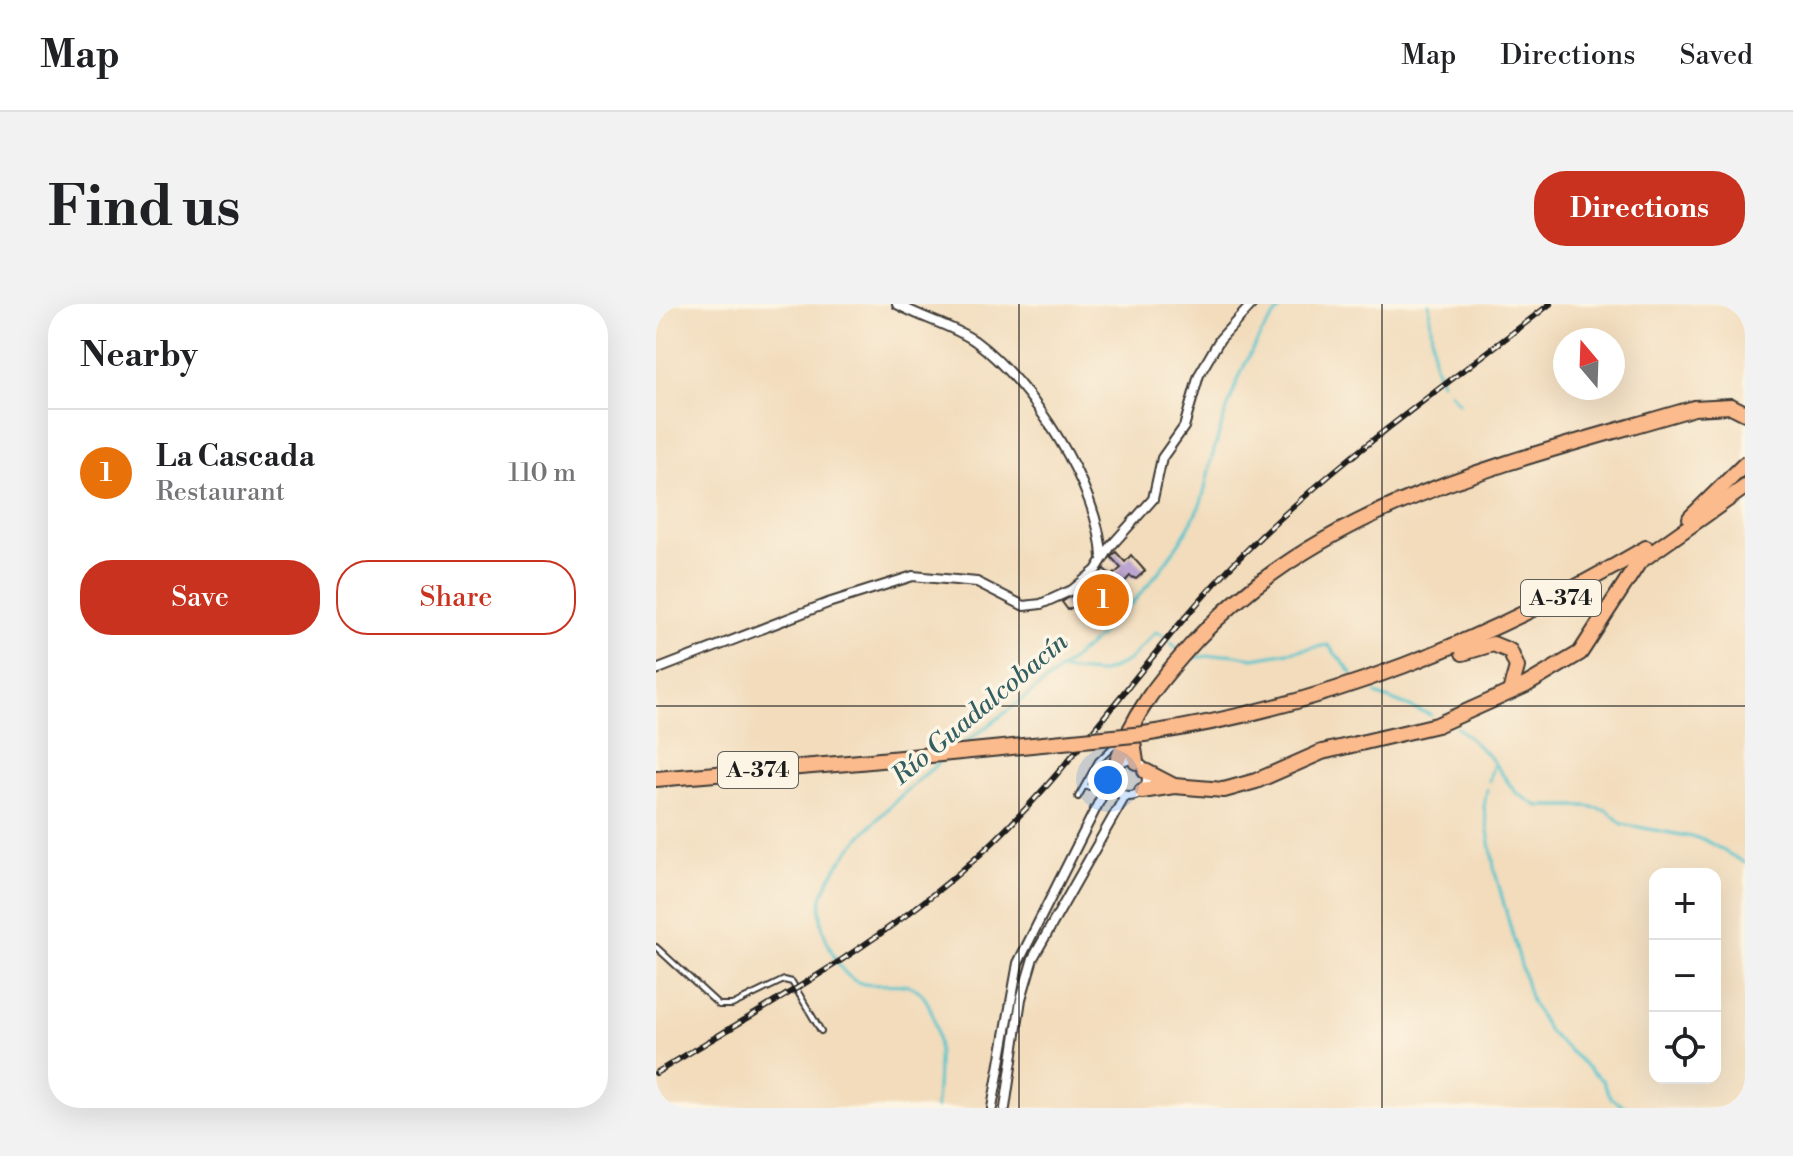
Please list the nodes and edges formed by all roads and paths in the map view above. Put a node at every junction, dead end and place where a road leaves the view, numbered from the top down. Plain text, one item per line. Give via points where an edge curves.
1 (897, 304) edge
2 (1252, 304) edge
3 (1745, 413) edge
4 (1745, 464) edge
5 (1745, 478) edge
6 (1745, 487) edge
7 (1690, 518) junction
8 (1102, 558) junction
9 (1424, 660) junction
10 (656, 670) edge
11 (1510, 692) junction
12 (1129, 729) junction
13 (1115, 766) junction
14 (1140, 766) junction
15 (1091, 771) junction
16 (656, 779) edge
17 (1109, 782) junction
18 (1174, 786) junction
19 (1085, 787) junction
20 (1142, 791) junction
21 (1125, 796) junction
22 (1078, 797) dead end
23 (656, 947) edge
24 (821, 1031) dead end
25 (992, 1108) edge
26 (1005, 1108) edge

1 - 8 street via 973,339 1018,378 1091,500
2 - 8 street via 1220,339 1199,375 1184,427 1162,458 1153,499
3 - 12 main road via 1731,406 1694,408 1435,485 1380,509 1326,537 1240,597 1147,695
4 - 7 main road
5 - 7 main road, A-374
6 - 11 main road via 1639,562 1580,653
7 - 9 main road, A-374 via 1559,599
8 - 10 street via 1085,581 1041,604 1024,606 977,582 913,576
9 - 11 main road via 1501,644 1517,667
9 - 16 main road, A-374, bridge via 1338,691 1144,734
11 - 18 main road via 1437,725 1322,752 1224,790
12 - 13 main road
12 - 14 main road
12 - 15 lane
13 - 14 street via 1126,760
13 - 15 lane
13 - 17 street
14 - 18 main road
14 - 20 street via 1147,781
15 - 19 lane
17 - 19 lane
17 - 21 street
17 - 25 street via 1018,963
18 - 20 main road
19 - 22 lane
20 - 21 street
21 - 26 street via 1033,958 1021,999
23 - 24 lane via 719,1005 732,1005 784,980 792,982

